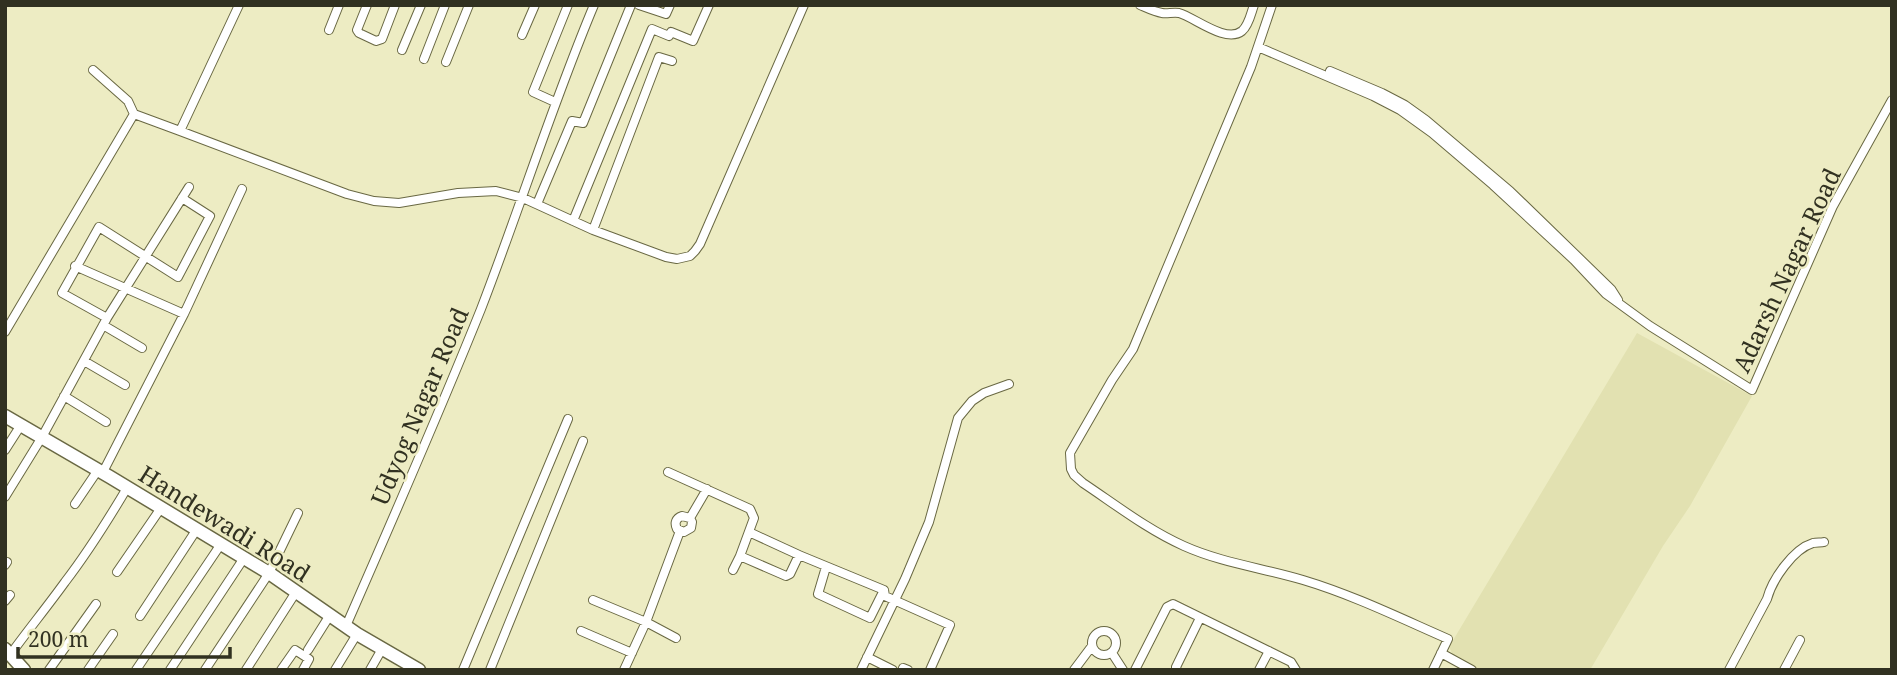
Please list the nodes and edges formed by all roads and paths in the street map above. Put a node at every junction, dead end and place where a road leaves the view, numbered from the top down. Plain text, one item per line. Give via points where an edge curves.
1 (239, 5) edge
2 (339, 5) edge
3 (367, 5) edge
4 (395, 5) edge
5 (421, 5) edge
6 (444, 5) edge
7 (470, 5) edge
8 (535, 5) edge
9 (568, 5) edge
10 (594, 5) edge
11 (631, 5) edge
12 (639, 5) edge
13 (670, 5) edge
14 (709, 5) edge
15 (804, 5) edge
16 (1140, 5) edge
17 (1254, 5) edge
18 (1272, 5) edge
19 (329, 30) dead end
20 (522, 35) dead end
21 (1259, 44) junction
22 (402, 50) dead end
23 (424, 59) dead end
24 (672, 61) dead end
25 (446, 62) dead end
26 (93, 70) dead end
27 (1892, 100) edge
28 (555, 102) junction
29 (134, 114) junction
30 (180, 131) junction
31 (189, 187) dead end
32 (242, 190) dead end
33 (182, 198) junction
34 (523, 198) junction
35 (537, 204) junction
36 (573, 221) junction
37 (593, 230) junction
38 (145, 257) junction
39 (75, 266) junction
40 (125, 289) junction
41 (184, 314) junction
42 (105, 322) junction
43 (5, 332) edge
44 (142, 348) dead end
45 (84, 361) junction
46 (1009, 384) dead end
47 (125, 385) dead end
48 (64, 396) junction
49 (5, 416) edge
50 (568, 419) dead end
51 (106, 422) dead end
52 (21, 425) junction
53 (42, 437) junction
54 (583, 441) dead end
55 (5, 450) edge
56 (100, 471) junction
57 (668, 472) dead end
58 (127, 488) junction
59 (707, 489) junction
60 (5, 497) edge
61 (75, 504) dead end
62 (161, 508) junction
63 (298, 513) dead end
64 (197, 529) junction
65 (749, 532) junction
66 (1825, 542) dead end
67 (222, 544) junction
68 (799, 555) junction
69 (740, 556) junction
70 (244, 558) junction
71 (826, 567) junction
72 (733, 570) dead end
73 (117, 572) dead end
74 (269, 573) junction
75 (884, 590) junction
76 (296, 592) junction
77 (593, 600) dead end
78 (895, 600) junction
79 (96, 604) dead end
80 (330, 615) junction
81 (140, 616) dead end
82 (1200, 618) junction
83 (646, 622) junction
84 (351, 630) junction
85 (581, 631) dead end
86 (113, 634) dead end
87 (676, 638) dead end
88 (1800, 640) dead end
89 (1092, 646) junction
90 (382, 649) junction
91 (308, 650) dead end
92 (1269, 651) junction
93 (8, 652) edge
94 (632, 653) junction
95 (1112, 653) junction
96 (1441, 653) junction
97 (867, 657) junction
98 (402, 666) edge
99 (24, 670) edge
100 (49, 670) edge
101 (88, 670) edge
102 (136, 670) edge
103 (170, 670) edge
104 (205, 670) edge
105 (246, 670) edge
106 (281, 670) edge
107 (303, 670) edge
108 (335, 670) edge
109 (370, 670) edge
110 (419, 670) edge
111 (463, 670) edge
112 (489, 670) edge
113 (624, 670) edge
114 (861, 670) edge
115 (892, 670) edge
116 (930, 670) edge
117 (1074, 670) edge
118 (1123, 670) edge
119 (1135, 670) edge
120 (1177, 670) edge
121 (1259, 670) edge
122 (1296, 670) edge
123 (1433, 670) edge
124 (1472, 670) edge
125 (1729, 670) edge
126 (1784, 670) edge

1 - 30 street
2 - 19 street
3 - 4 street via 357,30 376,41 382,39
5 - 22 street
6 - 23 street
7 - 25 street
8 - 20 street
9 - 28 street via 533,92
10 - 28 street, Udyog Nagar Road
11 - 35 street via 583,123 572,121
12 - 13 street via 666,14
14 - 36 street via 693,41 652,29
15 - 37 street via 695,251 684,258 666,257
16 - 17 street via 1161,13 1179,13 1210,29 1236,34 1247,24
18 - 21 street
21 - 27 street, Adarsh Nagar Road via 1405,105 1530,210 1619,302 1752,390 1833,206
21 - 96 street via 1133,349 1070,453 1070,470 1181,545 1301,579 1368,604 1448,639
24 - 37 street via 659,57
26 - 29 street via 128,101
28 - 34 street, Udyog Nagar Road
29 - 30 street
29 - 43 street
30 - 34 street via 373,201 399,203 482,191
31 - 33 street
32 - 41 street
33 - 38 street
33 - 38 street via 210,216 178,277
34 - 35 street
34 - 84 street, Udyog Nagar Road
35 - 36 street
36 - 37 street
38 - 39 street via 99,227
38 - 40 street
39 - 40 street
39 - 42 street via 62,293
40 - 41 street
40 - 42 street
41 - 56 street
42 - 44 street
42 - 45 street
45 - 47 street
45 - 48 street
46 - 78 street via 984,393 958,418 929,522
48 - 51 street
48 - 53 street
49 - 52 main road, Handewadi Road
50 - 111 street
52 - 53 main road, Handewadi Road
52 - 55 street
53 - 56 main road, Handewadi Road
53 - 60 street
54 - 112 street
56 - 58 main road, Handewadi Road
56 - 61 street
57 - 59 street
58 - 62 main road, Handewadi Road
58 - 93 street via 79,563
59 - 65 street via 750,509 754,518
59 - 83 street via 690,518 691,528 680,531
62 - 64 main road, Handewadi Road
62 - 73 street
63 - 74 street
64 - 67 main road, Handewadi Road
64 - 81 street
65 - 68 street
65 - 69 street
66 - 125 street via 1797,552 1777,576
67 - 70 main road, Handewadi Road
67 - 102 street
68 - 69 street via 786,576
68 - 71 street
69 - 72 street
70 - 74 main road, Handewadi Road
70 - 103 street
71 - 75 street
71 - 75 street via 818,594 870,618
74 - 76 main road, Handewadi Road
74 - 104 street
75 - 78 street via 885,596
76 - 80 main road, Handewadi Road
76 - 105 street
77 - 83 street
78 - 97 street
78 - 116 street via 950,625
79 - 100 street
80 - 84 main road, Handewadi Road
80 - 91 street
82 - 92 street
82 - 119 street via 1176,606 1167,607
82 - 120 street
83 - 87 street
83 - 94 street
84 - 90 main road, Handewadi Road
84 - 108 street, Udyog Nagar Road
85 - 94 street
86 - 101 street
88 - 126 street
89 - 95 street via 1102,655
89 - 95 street via 1094,636 1106,630 1117,639
89 - 117 street
90 - 98 main road, Handewadi Road
90 - 109 street
92 - 121 street
92 - 122 street via 1291,662
93 - 99 main road
94 - 113 street
95 - 118 street
96 - 123 street
96 - 124 street
97 - 114 street
97 - 115 street
98 - 110 main road, Handewadi Road
106 - 107 street via 295,650 309,659

